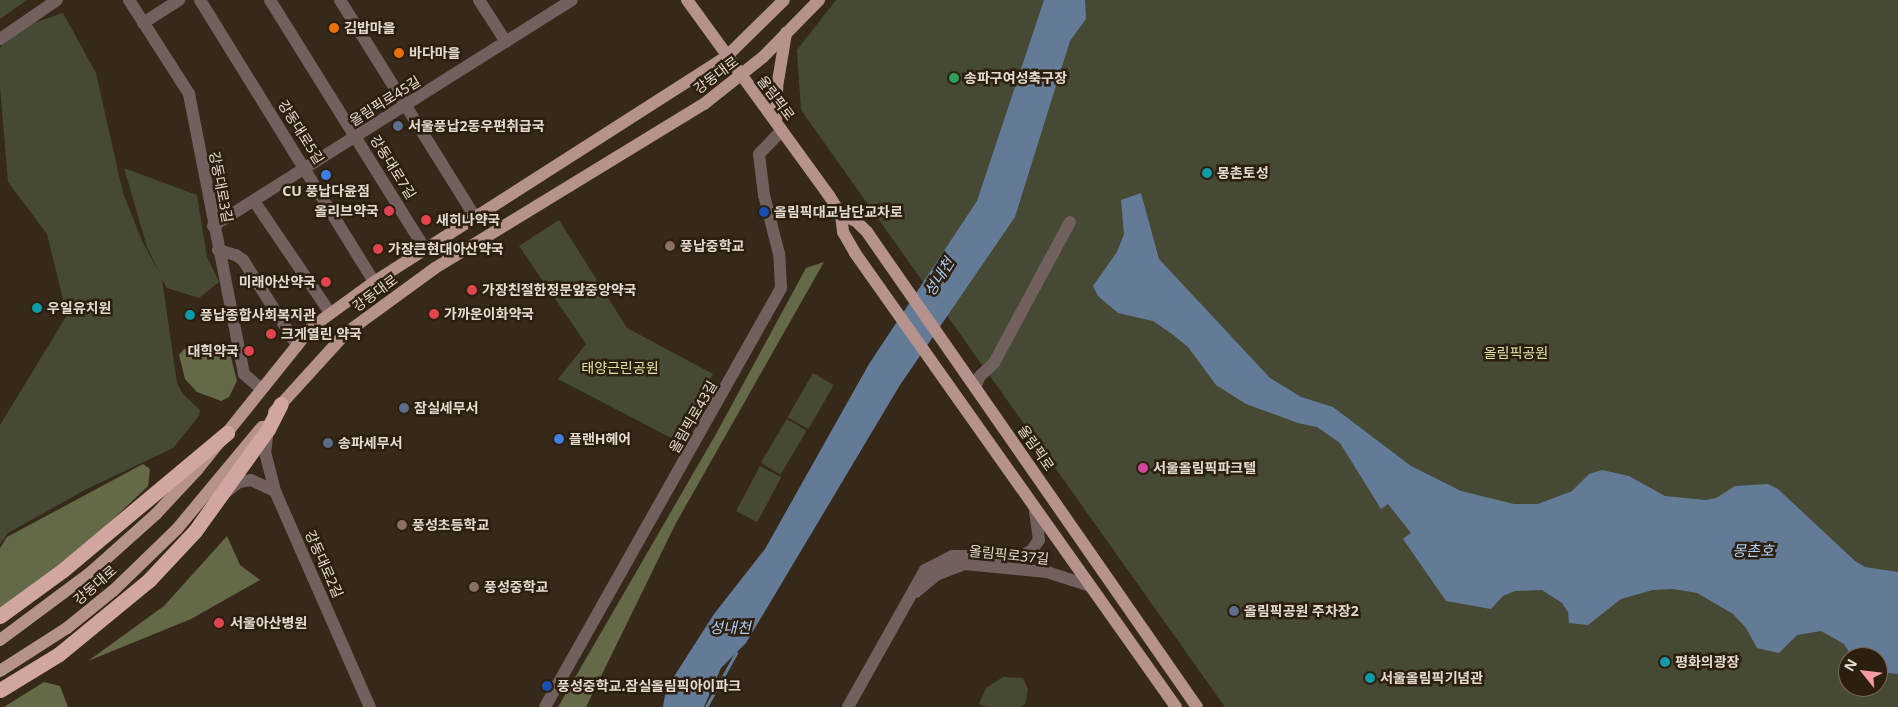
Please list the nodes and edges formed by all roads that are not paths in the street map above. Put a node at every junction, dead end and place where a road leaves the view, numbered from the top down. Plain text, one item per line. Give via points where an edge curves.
1 (57, 0) edge
2 (129, 0) edge
3 (179, 0) edge
4 (200, 0) edge
5 (270, 0) edge
6 (340, 0) edge
7 (479, 0) edge
8 (572, 0) edge
9 (686, 0) edge
10 (784, 0) edge
11 (819, 0) edge
12 (143, 22) junction
13 (786, 33) junction
14 (0, 39) edge
15 (506, 42) junction
16 (726, 57) junction
17 (741, 76) junction
18 (406, 106) junction
19 (779, 126) junction
20 (356, 136) junction
21 (306, 168) junction
22 (254, 201) junction
23 (841, 215) junction
24 (475, 217) junction
25 (1070, 222) dead end
26 (213, 226) junction
27 (425, 249) junction
28 (218, 250) junction
29 (374, 282) junction
30 (330, 313) junction
31 (297, 344) junction
32 (973, 384) junction
33 (260, 388) junction
34 (280, 404) junction
35 (268, 429) junction
36 (227, 433) junction
37 (275, 491) junction
38 (219, 497) junction
39 (1035, 512) junction
40 (1090, 586) junction
41 (910, 596) junction
42 (0, 616) edge
43 (0, 640) edge
44 (0, 670) edge
45 (0, 690) edge
46 (370, 707) edge
47 (544, 707) edge
48 (848, 707) edge
49 (1176, 707) edge
50 (1197, 707) edge

1 - 14 street
2 - 12 street, 강동대로3길
3 - 12 street
4 - 21 street, 강동대로5길
5 - 20 street, 강동대로7길
6 - 18 street
7 - 15 street
8 - 15 street, 올림픽로45길
9 - 16 main road, 올림픽로
10 - 16 main road, 강동대로
11 - 13 main road, 강동대로
12 - 26 street, 강동대로3길 via 189,94
13 - 17 main road, 강동대로
13 - 19 main road via 777,87
15 - 18 street, 올림픽로45길
16 - 17 main road, 올림픽로
16 - 24 main road, 강동대로
17 - 19 main road, 올림픽로
17 - 34 main road, 강동대로 via 704,104 435,268 346,333
18 - 20 street, 올림픽로45길
18 - 24 street
19 - 23 main road, 올림픽로
19 - 47 street, 올림픽로43길 via 759,154 764,194 779,254 781,288
20 - 21 street, 올림픽로45길
20 - 27 street, 강동대로7길
21 - 22 street, 올림픽로45길
21 - 29 street, 강동대로5길
22 - 26 street, 올림픽로45길
22 - 30 street
23 - 32 main road, 올림픽로 via 856,221 868,232
23 - 39 main road, 올림픽로 via 843,232 856,253
24 - 27 main road, 강동대로
25 - 32 street via 994,363
26 - 28 street, 강동대로3길
27 - 29 main road, 강동대로
28 - 31 street via 236,254 243,260
28 - 33 street, 강동대로3길 via 244,374
29 - 30 main road, 강동대로
30 - 31 main road, 강동대로
31 - 33 main road, 강동대로
32 - 50 main road, 올림픽로
33 - 36 main road, 강동대로
34 - 35 highway
34 - 44 main road, 강동대로 via 177,528 114,590 67,628
35 - 37 street, 강동대로2길 via 265,452
35 - 38 highway
36 - 42 highway via 63,570
36 - 43 main road, 강동대로 via 156,514 90,573
37 - 38 street via 251,480 240,482
37 - 46 street, 강동대로2길
38 - 45 highway via 194,531 122,603 59,654
39 - 40 main road, 올림픽로
39 - 41 street via 1039,540 1032,550 1022,556 952,556 925,570
40 - 41 street, 올림픽로37길 via 1047,572 965,564 936,575
40 - 49 main road, 올림픽로
41 - 48 street, 올림픽로37길

